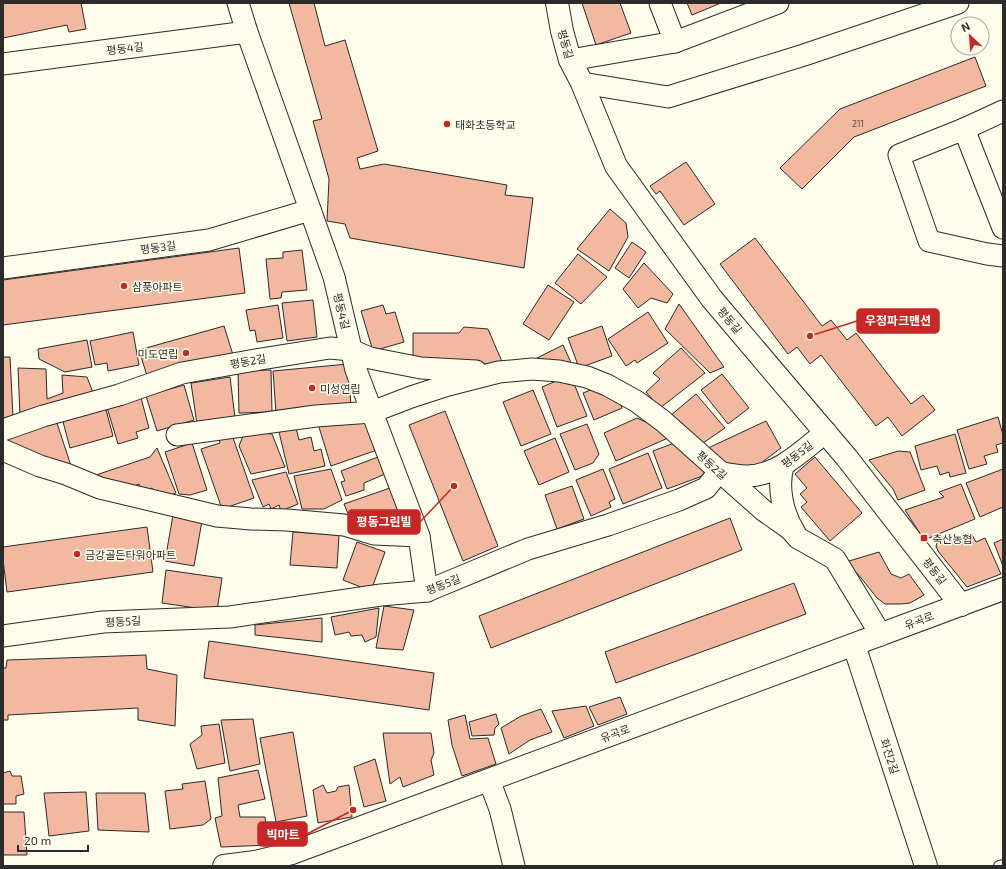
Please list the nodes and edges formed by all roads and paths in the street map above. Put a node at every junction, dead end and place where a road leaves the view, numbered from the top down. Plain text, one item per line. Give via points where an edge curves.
1 (238, 3) edge
2 (557, 3) edge
3 (660, 3) edge
4 (958, 3) edge
5 (774, 4) edge
6 (247, 32) junction
7 (675, 42) junction
8 (570, 60) junction
9 (3, 64) edge
10 (582, 83) junction
11 (1003, 111) edge
12 (964, 129) junction
13 (310, 210) junction
14 (1003, 228) edge
15 (1003, 256) edge
16 (3, 268) edge
17 (351, 350) junction
18 (499, 372) junction
19 (372, 412) junction
20 (3, 430) edge
21 (826, 432) junction
22 (177, 435) dead end
23 (3, 450) edge
24 (783, 466) junction
25 (719, 472) junction
26 (420, 536) junction
27 (798, 538) junction
28 (1003, 589) edge
29 (427, 592) junction
30 (961, 605) junction
31 (881, 635) junction
32 (3, 636) edge
33 (854, 645) junction
34 (489, 780) junction
35 (1003, 865) edge
36 (224, 866) edge
37 (514, 866) edge
38 (926, 866) edge
39 (999, 866) edge

1 - 6 street, 평동4길
2 - 8 street, 평동길
3 - 7 street
4 - 10 street via 668,97
5 - 7 street
6 - 9 street, 평동4길
6 - 13 street, 평동4길
7 - 8 street
8 - 10 street, 평동길
10 - 21 street, 평동길 via 616,166 712,299
11 - 12 street
12 - 14 street
12 - 15 street via 899,155 929,241
13 - 16 street, 평동3길 via 209,240
13 - 17 street, 평동4길 via 334,277
17 - 18 street, 평동2길 via 370,358 421,368
17 - 19 street, 평동4길
17 - 20 street, 평동2길 via 330,348 182,373
18 - 19 street, 평동2길 via 426,392
18 - 25 street, 평동2길 via 532,369 559,371 587,377 606,385 636,401 663,421
19 - 22 street, 평동2길 via 316,416
19 - 26 street, 평동4길
21 - 24 street, 평동5길
21 - 30 street, 평동길
23 - 26 street via 100,488 217,516 344,525 374,534
24 - 25 street, 평동5길 via 747,476
24 - 27 street via 780,483 782,497 789,523
25 - 27 street, 평동2길
25 - 29 street, 평동5길 via 706,488 680,500 528,549
26 - 29 street, 평동4길
27 - 31 street, 평동2길 via 835,559
28 - 30 street, 유곡로
29 - 32 street, 평동5길 via 381,595 230,617 103,622
30 - 31 street, 유곡로
31 - 33 street, 유곡로
33 - 34 street, 유곡로
33 - 38 street, 화진2길
34 - 36 street, 유곡로 via 292,853
34 - 37 street via 500,809
35 - 39 lane

